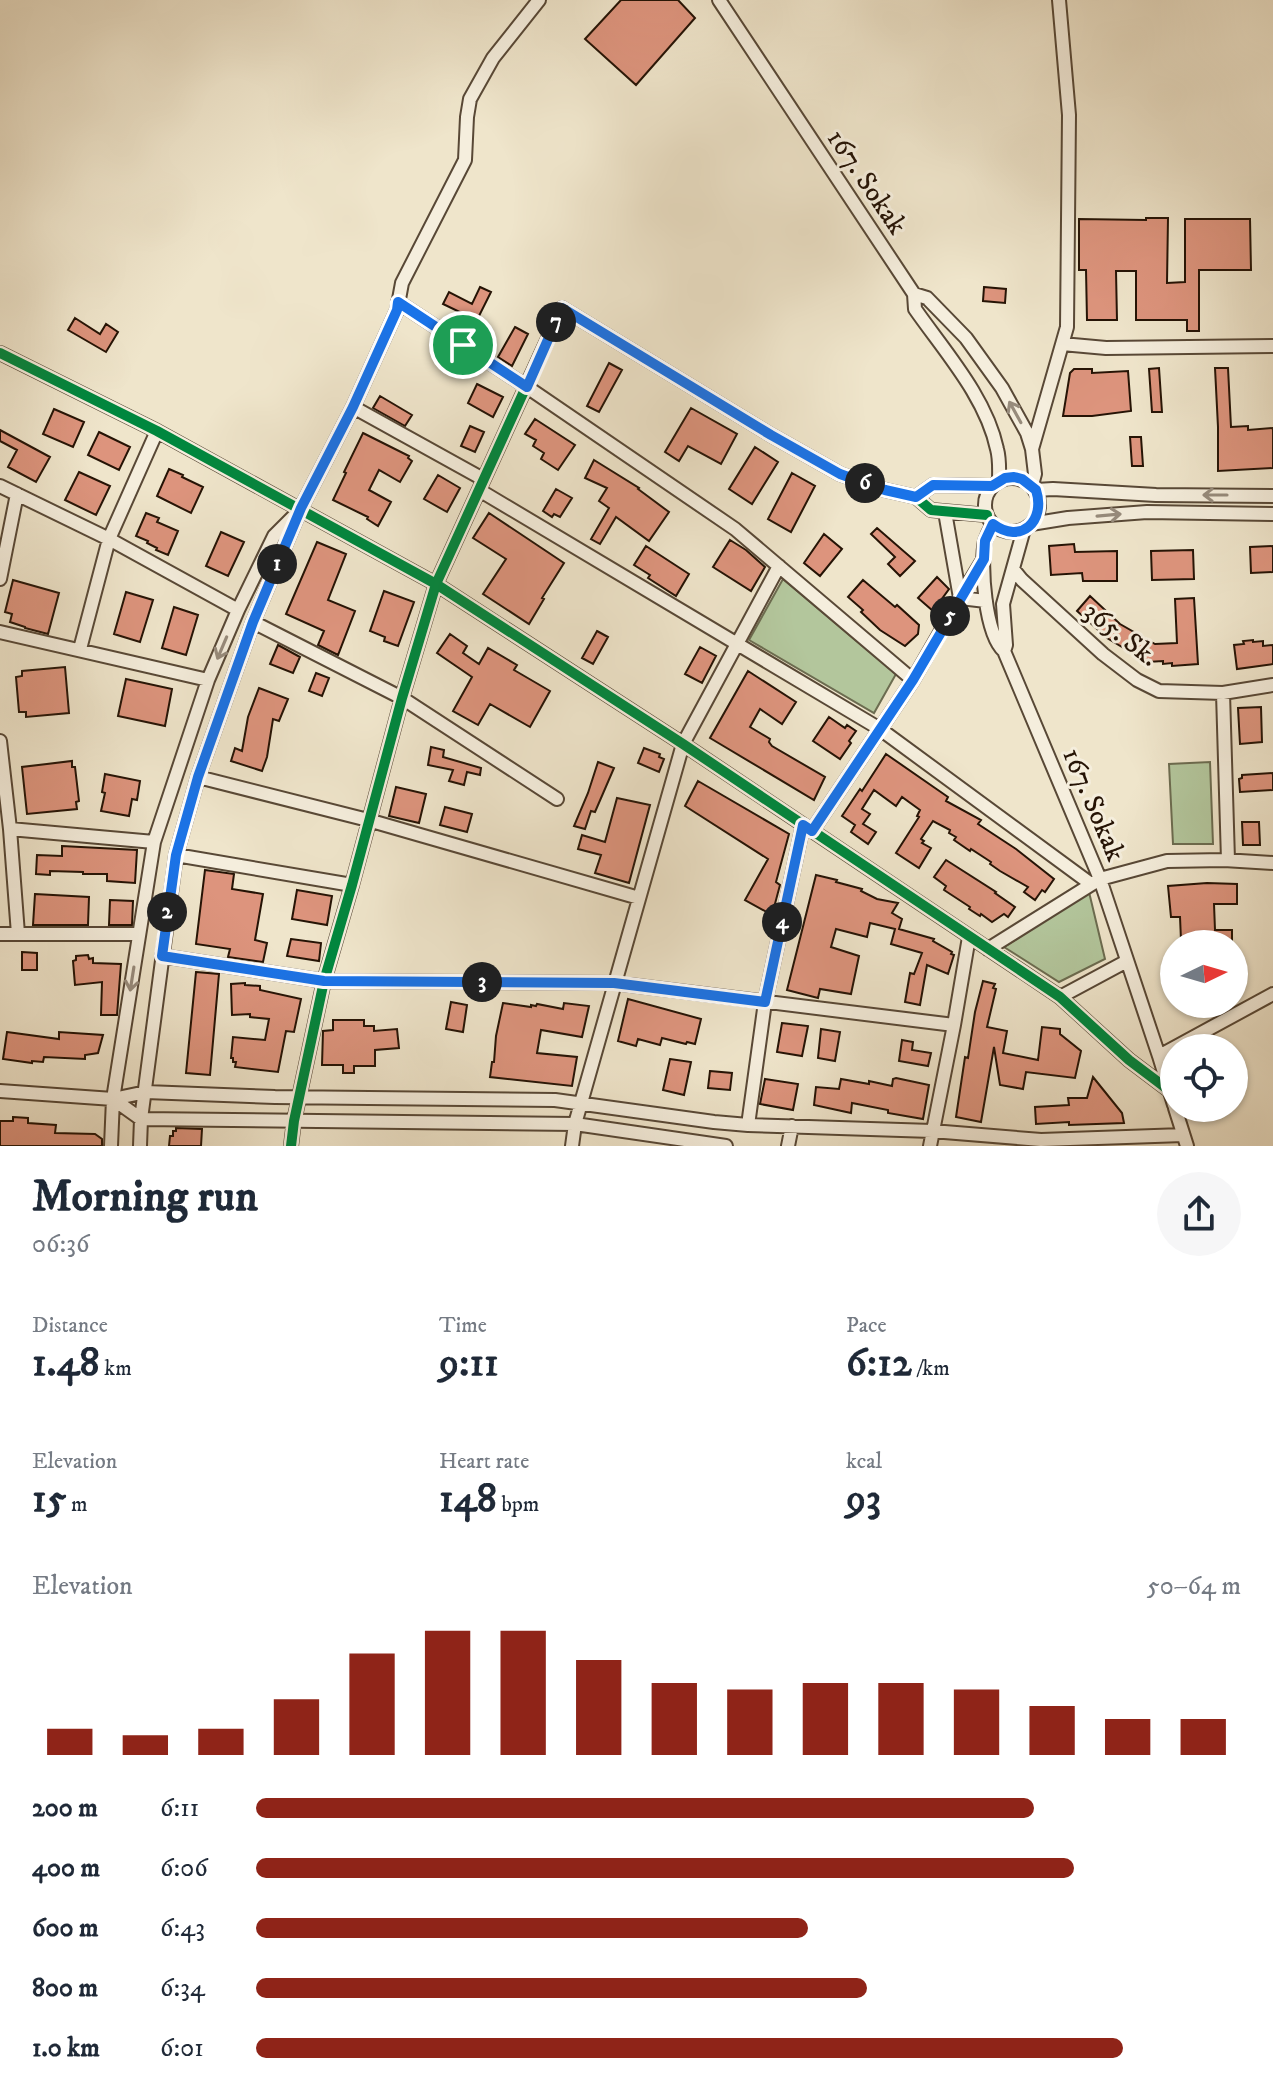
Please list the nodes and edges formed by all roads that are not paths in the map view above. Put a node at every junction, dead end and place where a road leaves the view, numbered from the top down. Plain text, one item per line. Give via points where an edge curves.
1 (539, 0) edge
2 (719, 0) edge
3 (1059, 0) edge
4 (914, 294) junction
5 (398, 302) junction
6 (1062, 344) junction
7 (1273, 346) edge
8 (0, 353) edge
9 (527, 387) junction
10 (353, 407) junction
11 (157, 431) junction
12 (1032, 449) junction
13 (995, 483) junction
14 (481, 484) junction
15 (0, 486) edge
16 (1034, 488) junction
17 (17, 494) junction
18 (1273, 496) edge
19 (916, 497) junction
20 (301, 508) junction
21 (945, 512) junction
22 (1273, 514) edge
23 (990, 519) junction
24 (1028, 527) junction
25 (109, 539) junction
26 (984, 559) junction
27 (779, 566) junction
28 (1013, 569) junction
29 (0, 579) edge
30 (436, 584) junction
31 (960, 598) junction
32 (986, 601) junction
33 (238, 610) junction
34 (253, 622) junction
35 (0, 632) edge
36 (737, 644) junction
37 (80, 649) junction
38 (1004, 651) junction
39 (208, 680) junction
40 (913, 680) junction
41 (1273, 685) edge
42 (1223, 693) junction
43 (402, 698) junction
44 (880, 729) junction
45 (0, 741) edge
46 (683, 744) junction
47 (0, 750) edge
48 (198, 777) junction
49 (557, 799) dead end
50 (368, 820) junction
51 (808, 828) junction
52 (10, 829) junction
53 (154, 842) junction
54 (176, 855) junction
55 (1228, 860) junction
56 (1273, 863) edge
57 (1095, 882) junction
58 (352, 885) junction
59 (639, 898) junction
60 (0, 934) edge
61 (18, 934) junction
62 (139, 934) junction
63 (969, 937) junction
64 (988, 949) junction
65 (162, 956) junction
66 (1127, 961) junction
67 (324, 981) junction
68 (614, 983) junction
69 (1273, 994) edge
70 (1060, 997) junction
71 (765, 1002) junction
72 (954, 1025) junction
73 (1159, 1056) junction
74 (1160, 1059) edge
75 (1160, 1083) edge
76 (0, 1091) edge
77 (146, 1092) junction
78 (299, 1097) junction
79 (113, 1099) junction
80 (580, 1103) junction
81 (141, 1119) junction
82 (294, 1121) junction
83 (575, 1124) junction
84 (748, 1125) junction
85 (792, 1126) junction
86 (932, 1131) junction
87 (1185, 1140) edge
88 (111, 1146) edge
89 (140, 1146) edge
90 (291, 1146) edge
91 (572, 1146) edge
92 (726, 1146) edge
93 (788, 1146) edge
94 (930, 1146) edge

1 - 5 street via 493,58 470,99 465,160 402,283
2 - 4 street, 167. Sokak
3 - 6 street via 1069,115 1067,327
12 -> 4 street via 1002,388 966,338 927,298
4 - 13 street, 167. Sokak via 915,309 989,424 998,451
5 - 9 street
5 - 10 street
6 - 7 street
6 - 12 street
8 - 11 street
9 - 14 street
9 - 19 street via 562,308 840,474
9 - 27 street via 735,529
10 - 14 street
10 - 20 street
11 - 20 street
11 - 25 street
12 - 16 street
13 - 16 street via 1014,477
13 - 19 street via 933,485
13 - 23 street via 986,497
14 - 30 street
14 - 36 street
15 - 17 street
18 -> 16 street
16 - 24 street via 1039,508
17 - 25 street
17 - 29 street
19 - 21 street via 931,510
20 - 30 street
20 - 33 street via 274,536
20 - 34 street
21 - 23 street
21 - 31 street
24 -> 22 street via 1147,512
23 - 24 street via 1006,531
23 - 26 street, 167. Sokak
24 - 28 street
25 - 33 street
25 - 37 street
26 - 31 street
26 - 32 street, 167. Sokak
27 - 36 street
27 - 40 street
28 - 38 street via 1003,604
28 - 42 street, 365. Sk. via 1137,680 1159,691
30 - 43 street
30 - 46 street
31 - 32 street
31 - 40 street
32 - 38 street, 167. Sokak
33 -> 39 street
34 - 43 street
34 - 48 street
35 - 37 street
36 - 44 street
36 - 46 street
37 - 39 street
38 - 57 street, 167. Sokak
39 - 53 street
40 - 44 street
41 - 42 street, 365. Sk.
42 - 55 street
43 - 49 street
43 - 50 street
44 - 51 street
44 - 57 street
45 - 47 street
46 - 51 street
46 - 59 street
47 - 52 street
48 - 50 street
48 - 54 street
50 - 58 street
50 - 59 street
51 - 63 street
51 - 71 street
52 - 53 street
52 - 61 street
53 - 62 street
54 - 58 street
54 - 65 street
55 - 56 street
55 - 57 street via 1167,861
57 - 64 street
57 - 66 street, 167. Sokak
58 - 67 street
59 - 68 street
60 - 61 street
61 - 62 street
62 -> 79 street
63 - 64 street
63 - 72 street
64 - 70 street
65 - 67 street
65 - 77 street
66 - 70 street
66 - 73 street, 167. Sokak
67 - 68 street
67 - 78 street
68 - 71 street
68 - 80 street
69 - 73 street
70 - 75 street
71 - 72 street
71 - 84 street
72 - 86 street
73 - 74 street, 167. Sokak
76 - 79 street
77 - 78 street
77 - 79 street
77 - 81 street
78 - 80 street
78 - 82 street
79 - 81 street
79 - 88 street
80 - 83 street
80 - 84 street
81 - 82 street
81 - 89 street
82 - 83 street
82 - 90 street
83 - 91 street
83 - 92 street
84 - 85 street
85 - 86 street
85 - 93 street
86 - 87 street via 1041,1140
86 - 94 street

